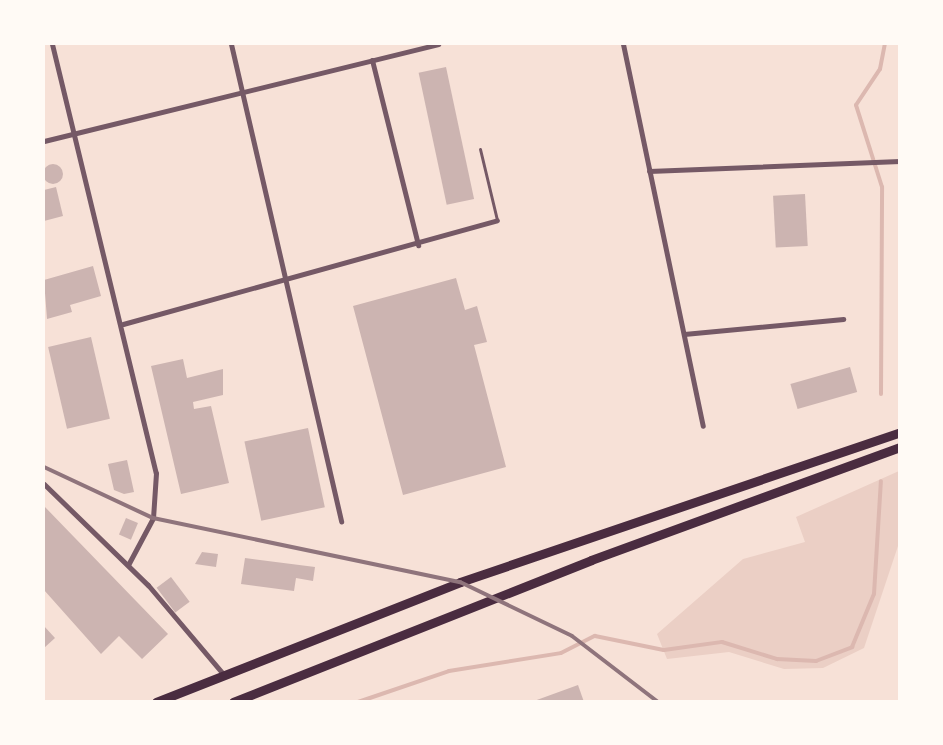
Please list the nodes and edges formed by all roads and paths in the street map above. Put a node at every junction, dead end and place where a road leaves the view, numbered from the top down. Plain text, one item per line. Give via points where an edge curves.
1 (52, 44) edge
2 (231, 44) edge
3 (438, 44) edge
4 (623, 44) edge
5 (422, 46) edge
6 (372, 60) junction
7 (243, 92) junction
8 (75, 133) junction
9 (44, 141) edge
10 (480, 149) dead end
11 (900, 161) edge
12 (649, 171) junction
13 (497, 220) joint
14 (418, 244) junction
15 (287, 276) junction
16 (843, 319) dead end
17 (123, 324) junction
18 (684, 334) junction
19 (703, 426) dead end
20 (900, 432) edge
21 (900, 447) edge
22 (44, 484) edge
23 (341, 521) dead end
24 (128, 565) junction
25 (224, 675) junction
26 (156, 702) edge
27 (233, 702) edge

1 - 8 street
2 - 7 street
3 - 5 street
4 - 12 street
5 - 6 street
6 - 7 street
6 - 14 street
7 - 8 street
7 - 15 street
8 - 9 street
8 - 17 street
10 - 13 lane
11 - 12 street
12 - 18 street
13 - 14 street
14 - 15 street
15 - 17 street
15 - 23 street
16 - 18 street
17 - 24 street via 158,489 153,518
18 - 19 street
20 - 25 highway via 460,582
21 - 27 highway via 591,560
22 - 24 street
24 - 25 street
25 - 26 highway

